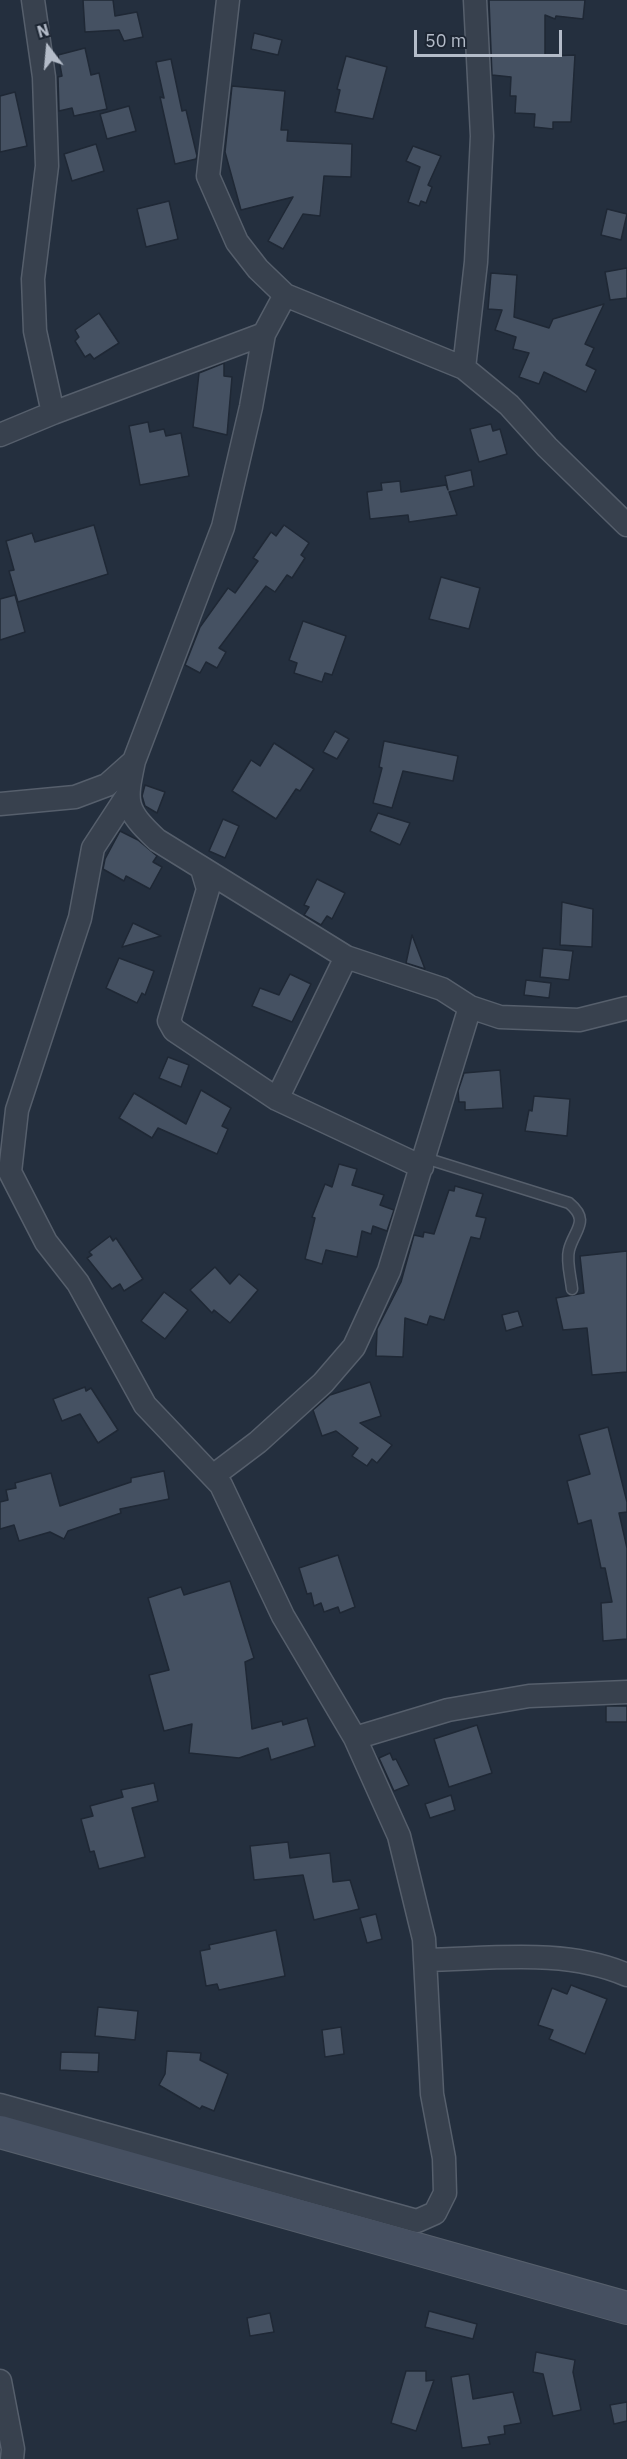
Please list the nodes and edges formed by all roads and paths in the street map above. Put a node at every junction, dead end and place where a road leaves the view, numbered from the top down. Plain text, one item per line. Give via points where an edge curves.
1 (33, 0) edge
2 (228, 0) edge
3 (475, 0) edge
4 (285, 295) junction
5 (264, 334) junction
6 (464, 368) junction
7 (53, 413) junction
8 (0, 435) edge
9 (627, 525) edge
10 (134, 761) junction
11 (127, 796) junction
12 (75, 797) junction
13 (0, 804) edge
14 (114, 816) junction
15 (202, 869) junction
16 (346, 957) junction
17 (470, 1007) junction
18 (627, 1008) edge
19 (277, 1099) junction
20 (424, 1163) junction
21 (572, 1289) dead end
22 (213, 1476) junction
23 (627, 1692) edge
24 (355, 1738) junction
25 (425, 1960) junction
26 (627, 1975) edge
27 (0, 2105) edge
28 (0, 2132) edge
29 (627, 2308) edge
30 (0, 2381) edge
31 (12, 2459) edge

1 - 7 street via 45,77 47,166 33,279 35,331
2 - 4 street via 208,176 237,242
3 - 6 street via 482,136 476,262
4 - 5 street
4 - 6 street
5 - 7 street
5 - 10 street via 223,527
6 - 9 street via 509,405
7 - 8 street
10 - 11 street
10 - 12 street via 107,785
11 - 14 street
11 - 15 street via 135,819 157,840
12 - 13 street
12 - 14 street
14 - 22 street via 93,848 80,918 17,1110 10,1172 46,1242 78,1283 145,1406
15 - 16 street
15 - 19 street via 208,889 169,1021 174,1030
16 - 17 street via 442,989
16 - 19 street
17 - 18 street via 500,1017 579,1020
17 - 20 street
19 - 20 street
20 - 21 lane via 569,1203 578,1210 581,1225 568,1251
20 - 22 street via 389,1271 354,1347 323,1383
22 - 24 street via 221,1485 283,1616
23 - 24 street via 529,1696 448,1710
24 - 25 street via 399,1836 424,1939
25 - 26 street via 554,1958 606,1966
25 - 27 street via 432,2094 444,2158 445,2193 435,2213 417,2221
28 - 29 main road
30 - 31 street

